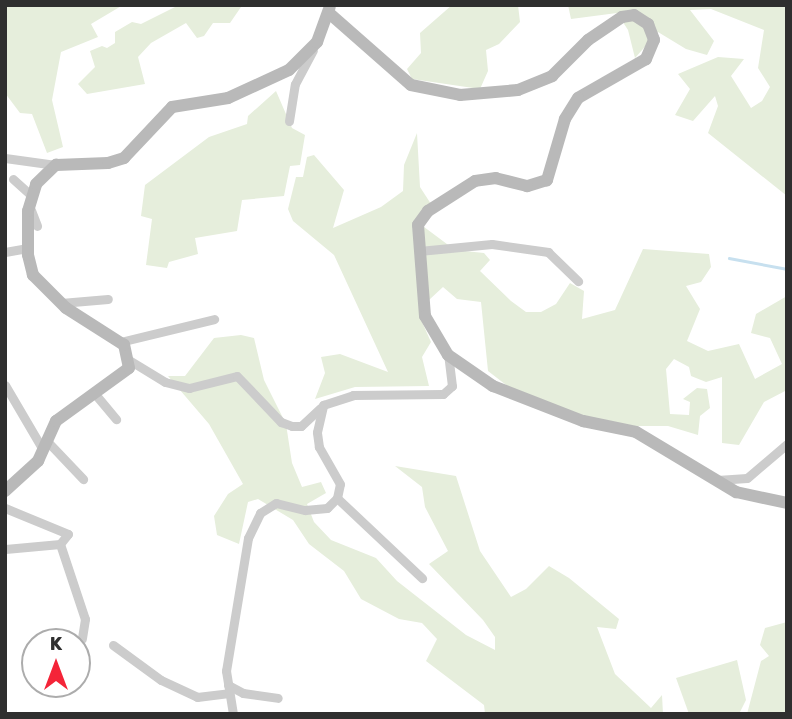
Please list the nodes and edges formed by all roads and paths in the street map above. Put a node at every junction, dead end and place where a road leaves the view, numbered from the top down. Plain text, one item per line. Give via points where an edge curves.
1 (329, 9) edge
2 (317, 42) junction
3 (289, 121) dead end
4 (5, 158) edge
5 (56, 165) junction
6 (13, 179) dead end
7 (31, 200) junction
8 (37, 226) dead end
9 (28, 248) junction
10 (419, 251) junction
11 (5, 252) edge
12 (578, 281) dead end
13 (108, 299) dead end
14 (60, 303) junction
15 (214, 319) dead end
16 (120, 342) junction
17 (449, 355) junction
18 (129, 360) junction
19 (5, 385) edge
20 (94, 394) junction
21 (323, 405) junction
22 (117, 419) dead end
23 (44, 444) junction
24 (787, 444) edge
25 (83, 479) dead end
26 (717, 480) junction
27 (5, 491) edge
28 (337, 498) junction
29 (787, 503) edge
30 (5, 508) edge
31 (60, 544) junction
32 (5, 549) edge
33 (422, 578) dead end
34 (84, 628) edge
35 (113, 645) dead end
36 (228, 689) junction
37 (278, 698) dead end
38 (233, 714) edge

1 - 2 street
1 - 10 street via 411,85 460,95 518,90 552,76 588,40 622,17 641,18 653,31 646,59 578,98 565,118 547,180 527,186 496,178 475,181 428,211 418,225
2 - 3 street via 295,84
2 - 5 street via 289,70 259,85 229,98 172,107 124,158
4 - 5 street
5 - 7 street via 36,184
6 - 7 street
7 - 8 street
7 - 9 street
9 - 11 street
9 - 14 street via 33,275
10 - 12 street via 492,244 548,252
10 - 17 street via 425,316
13 - 14 street
14 - 16 street
15 - 16 street
16 - 18 street
17 - 21 street via 452,386 443,394 353,395
17 - 26 street via 529,404 636,432
18 - 20 street via 129,368
18 - 21 street via 165,383 189,388 237,376 281,422 292,426 308,422
19 - 23 street
20 - 22 street
20 - 23 street via 56,421
21 - 28 street via 319,447 340,484
23 - 25 street
23 - 27 street via 25,476
24 - 26 street via 747,478
26 - 29 street via 736,492
28 - 33 street
28 - 36 street via 327,508 305,510 276,503 260,513 248,538 226,671
30 - 31 street via 68,534
31 - 32 street
31 - 34 street via 85,619
35 - 36 street via 161,680 198,697
36 - 37 street
36 - 38 street

